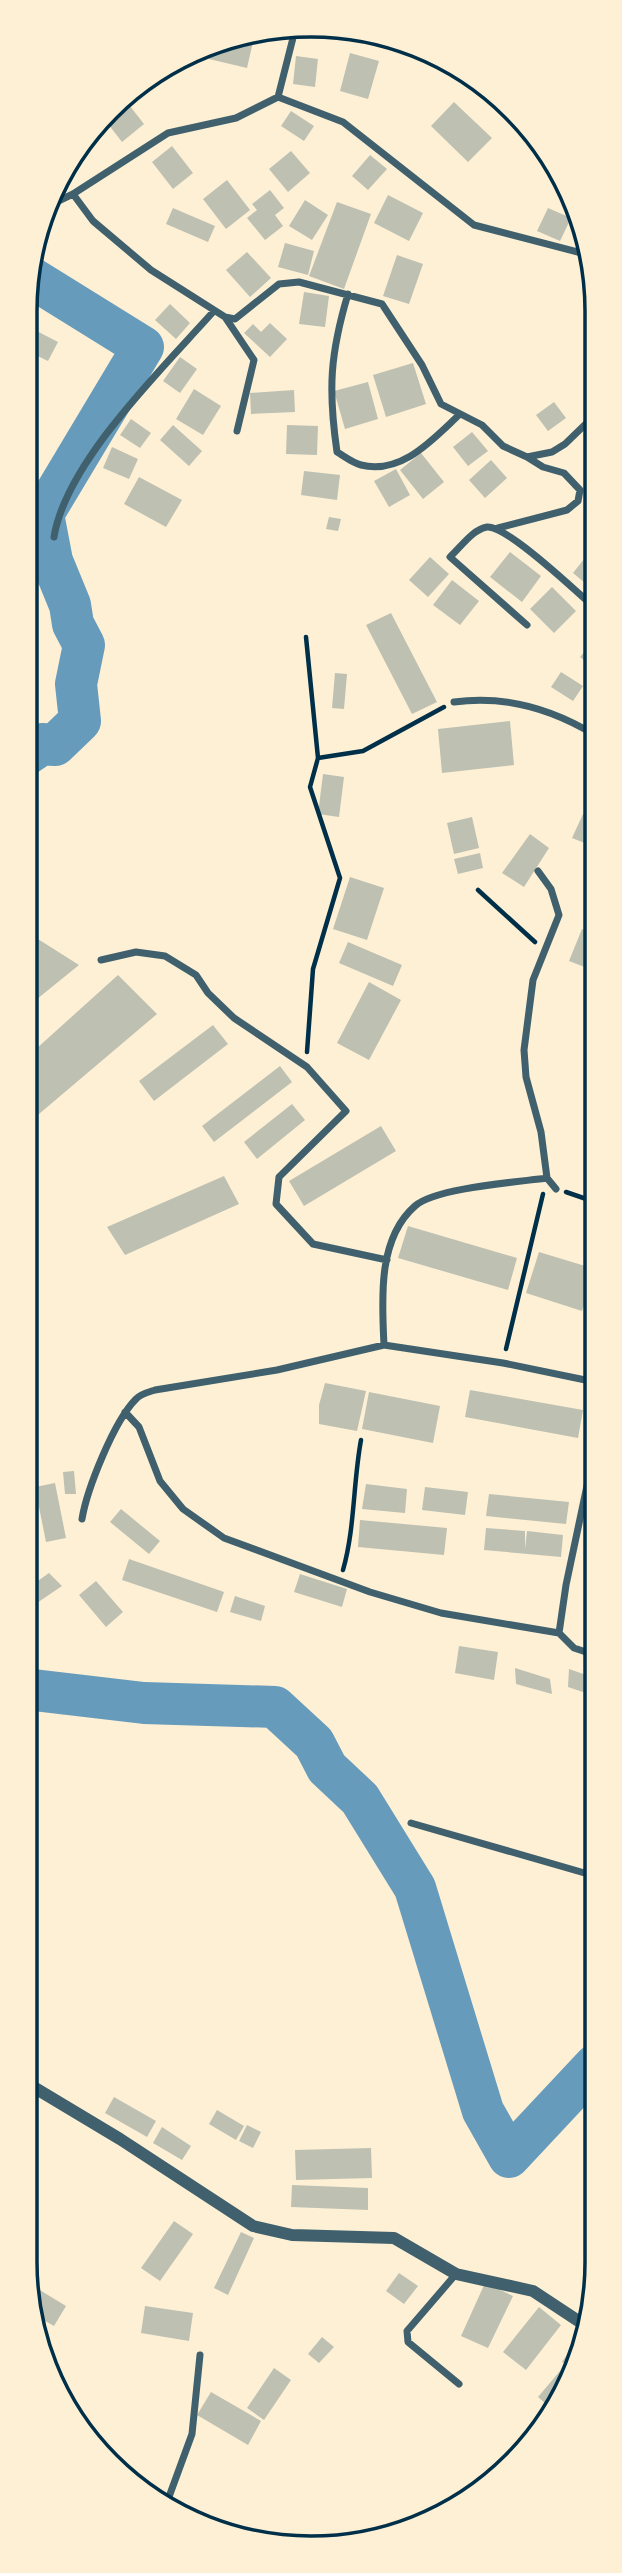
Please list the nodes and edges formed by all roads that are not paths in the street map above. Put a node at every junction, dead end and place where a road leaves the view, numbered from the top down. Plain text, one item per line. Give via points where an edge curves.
1 (293, 37) edge
2 (278, 97) junction
3 (73, 194) junction
4 (61, 200) edge
5 (579, 252) edge
6 (348, 294) junction
7 (213, 312) junction
8 (225, 317) junction
9 (460, 414) junction
10 (585, 425) edge
11 (237, 431) dead end
12 (527, 457) junction
13 (498, 528) junction
14 (54, 537) dead end
15 (585, 599) edge
16 (527, 625) dead end
17 (454, 702) road end
18 (585, 730) edge
19 (538, 871) dead end
20 (101, 961) dead end
21 (547, 1178) junction
22 (556, 1189) road end
23 (387, 1260) junction
24 (384, 1345) junction
25 (585, 1380) edge
26 (125, 1412) junction
27 (585, 1495) edge
28 (82, 1519) dead end
29 (559, 1633) junction
30 (585, 1652) edge
31 (411, 1823) dead end
32 (585, 1873) edge
33 (37, 2089) edge
34 (456, 2274) junction
35 (579, 2321) edge
36 (201, 2355) dead end
37 (458, 2384) dead end
38 (169, 2497) edge

1 - 2 street
2 - 3 street via 236,118 168,133
2 - 5 street via 343,122 474,225
3 - 4 street
3 - 7 street via 93,221 121,246
6 - 8 street via 299,282 279,284 234,319
6 - 9 street via 382,303 441,404
6 - 9 street via 335,338 330,386 337,452 360,465 393,465 424,448
7 - 8 street
7 - 14 street via 104,439 76,482
8 - 11 street via 254,360
9 - 12 street via 482,425 503,446
10 - 12 street via 551,452
12 - 13 street via 564,473 580,489 578,501 567,509
13 - 15 street
13 - 16 street via 487,527 474,534 450,558
17 - 18 street via 481,698 541,708
19 - 21 street via 551,889 559,915 533,980 524,1050
20 - 23 street via 136,953 165,956 196,975 234,1018 307,1067 346,1111 279,1177 276,1204 313,1244
21 - 22 street
21 - 23 street via 457,1191 415,1205
23 - 24 street via 382,1286
24 - 25 street
24 - 26 street via 277,1370 155,1390 138,1396
26 - 28 street via 86,1495
26 - 29 street via 139,1427 160,1481 183,1508 224,1538 441,1613
27 - 29 street
29 - 30 street
31 - 32 street
33 - 34 street via 253,2226 292,2235 394,2238
34 - 35 street via 533,2291
34 - 37 street via 407,2331 408,2342
36 - 38 street via 192,2434

